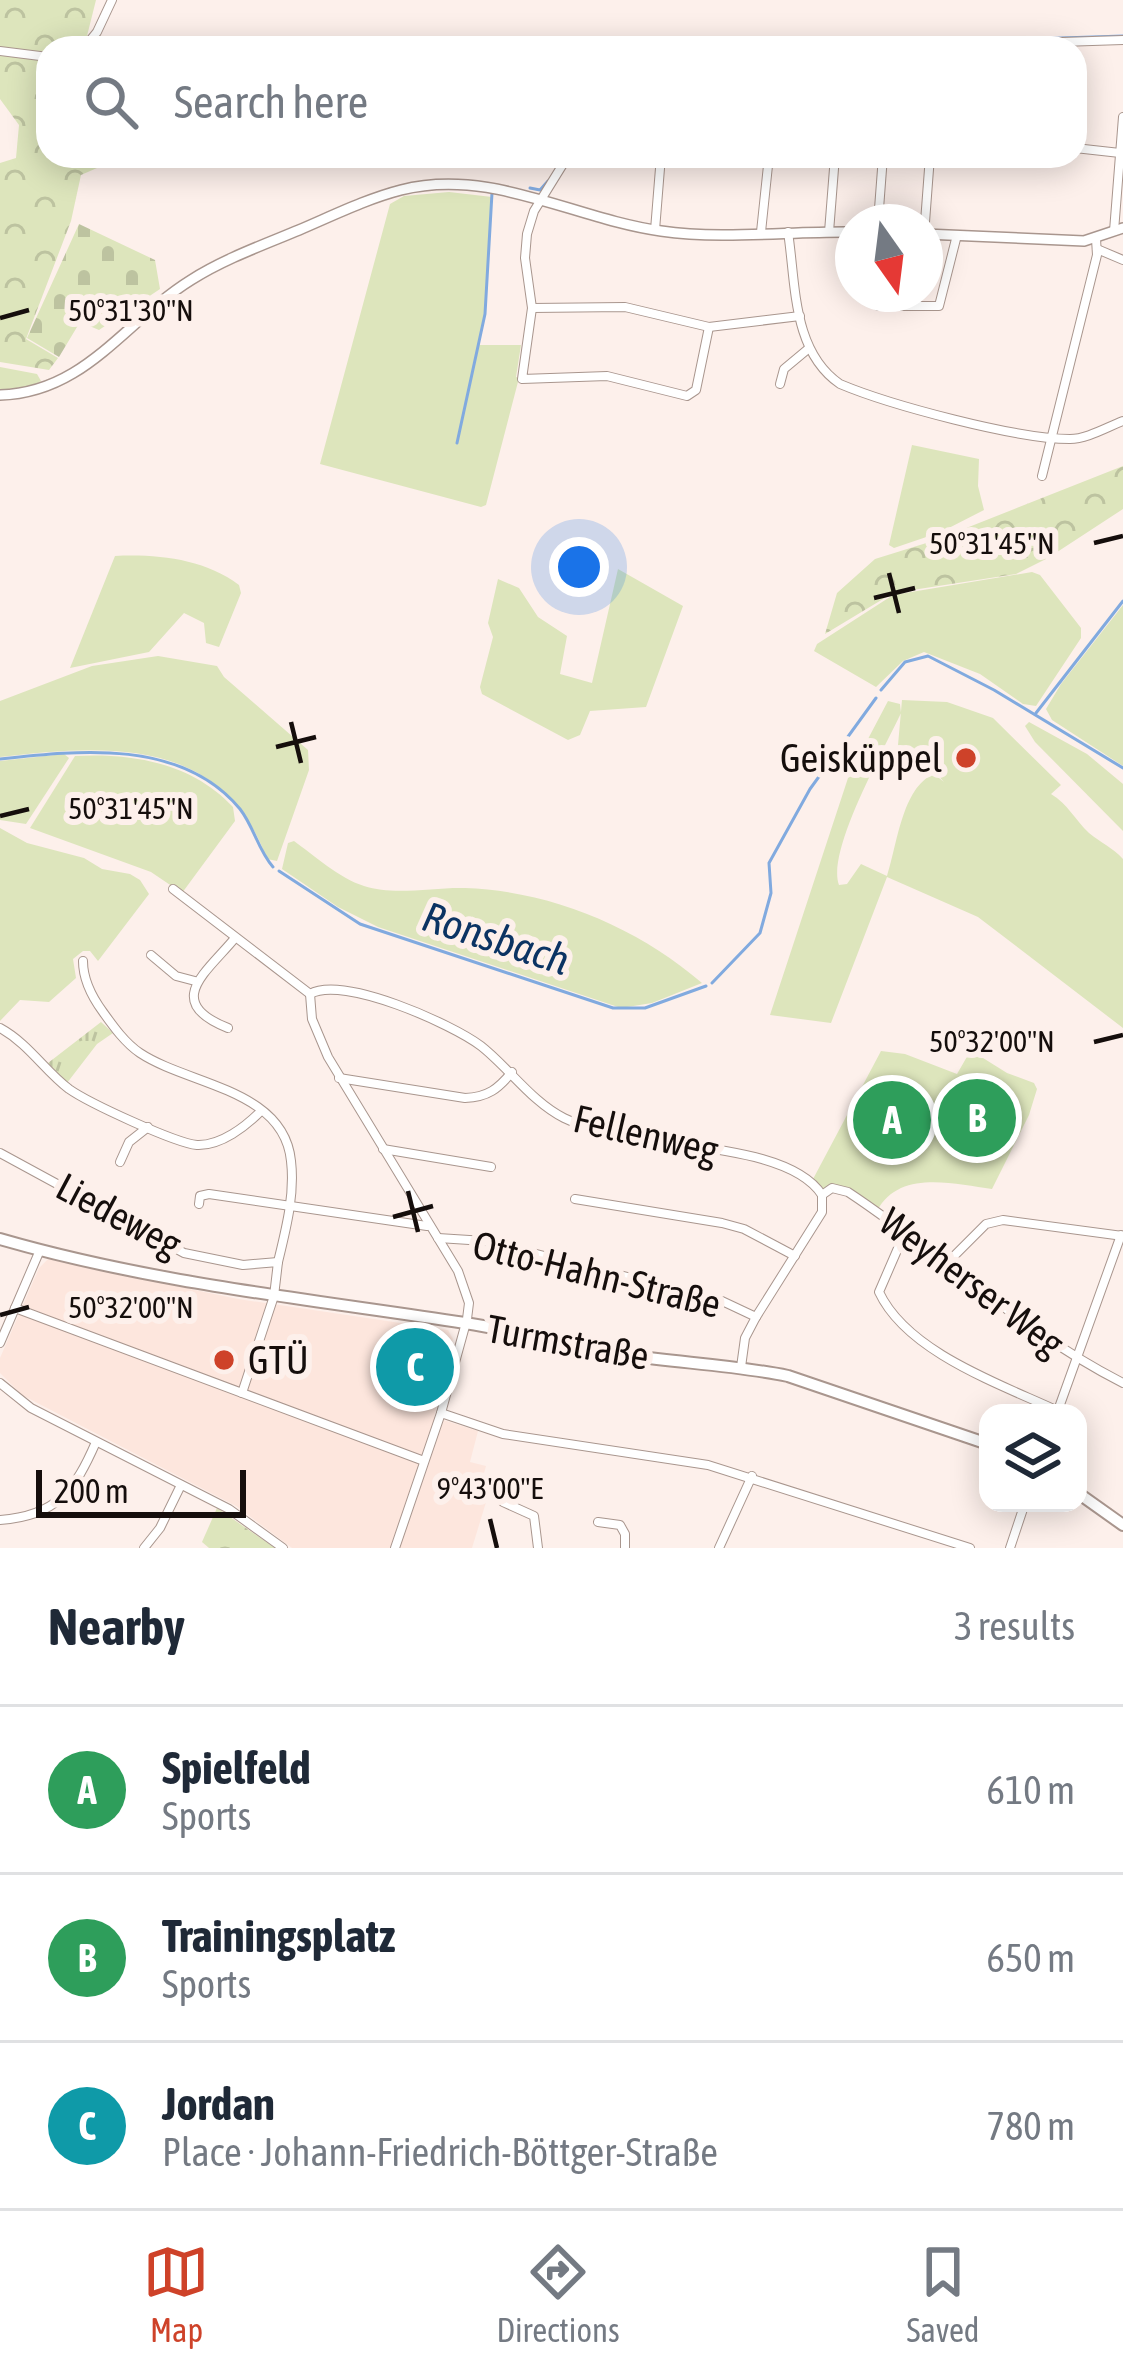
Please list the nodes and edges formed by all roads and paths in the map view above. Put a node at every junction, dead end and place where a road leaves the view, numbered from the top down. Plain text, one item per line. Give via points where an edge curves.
1 (112, 0) edge
2 (94, 36) edge
3 (1123, 40) edge
4 (1087, 41) edge
5 (0, 51) edge
6 (36, 56) edge
7 (1123, 117) edge
8 (1087, 149) edge
9 (1120, 153) junction
10 (561, 168) edge
11 (661, 168) edge
12 (768, 168) edge
13 (834, 168) edge
14 (882, 168) edge
15 (929, 168) edge
16 (541, 200) junction
17 (879, 204) edge
18 (926, 204) edge
19 (655, 230) junction
20 (1118, 230) edge
21 (760, 232) junction
22 (788, 232) junction
23 (829, 232) junction
24 (835, 232) edge
25 (943, 235) edge
26 (956, 235) junction
27 (1096, 244) junction
28 (1123, 260) edge
29 (943, 289) edge
30 (532, 308) junction
31 (800, 316) junction
32 (709, 327) junction
33 (808, 349) junction
34 (780, 384) dead end
35 (0, 395) edge
36 (1123, 421) edge
37 (1052, 437) junction
38 (1042, 476) dead end
39 (173, 889) dead end
40 (235, 938) junction
41 (152, 955) dead end
42 (83, 961) dead end
43 (195, 981) junction
44 (310, 994) junction
45 (0, 1028) edge
46 (228, 1028) dead end
47 (512, 1072) junction
48 (339, 1078) junction
49 (261, 1111) junction
50 (149, 1126) junction
51 (382, 1148) junction
52 (0, 1153) edge
53 (120, 1162) dead end
54 (491, 1167) dead end
55 (822, 1195) junction
56 (575, 1199) dead end
57 (199, 1204) dead end
58 (291, 1205) junction
59 (429, 1226) junction
60 (905, 1232) junction
61 (1122, 1236) edge
62 (436, 1238) junction
63 (0, 1239) edge
64 (40, 1250) junction
65 (795, 1256) junction
66 (278, 1262) junction
67 (945, 1265) junction
68 (274, 1296) junction
69 (15, 1308) junction
70 (756, 1317) junction
71 (465, 1323) junction
72 (0, 1343) edge
73 (1076, 1359) junction
74 (741, 1367) junction
75 (0, 1383) edge
76 (1123, 1383) edge
77 (242, 1393) junction
78 (1041, 1404) edge
79 (1061, 1404) edge
80 (441, 1413) junction
81 (979, 1441) edge
82 (96, 1442) junction
83 (424, 1461) junction
84 (752, 1476) junction
85 (182, 1485) junction
86 (1087, 1499) edge
87 (503, 1502) dead end
88 (1022, 1512) edge
89 (0, 1520) edge
90 (598, 1522) dead end
91 (1123, 1525) edge
92 (144, 1548) edge
93 (283, 1548) edge
94 (394, 1548) edge
95 (538, 1548) edge
96 (625, 1548) edge
97 (719, 1548) edge
98 (970, 1548) edge
99 (1010, 1548) edge

1 - 2 street
3 - 4 street
5 - 6 street
7 - 9 street
8 - 9 street
9 - 20 street
10 - 16 street
11 - 19 street
12 - 21 street
13 - 23 street
14 - 17 street
15 - 18 street
16 - 19 street
16 - 30 street via 527,234
16 - 35 street via 440,184 359,204 188,281 60,383
19 - 21 street
20 - 27 street
21 - 22 street
22 - 23 street
22 - 31 street
23 - 24 street
25 - 26 street
26 - 27 street
26 - 29 street
27 - 28 street
27 - 37 street
30 - 32 street via 625,308
30 - 32 street via 522,379 616,377 683,397 696,390
31 - 32 street
31 - 33 street
33 - 34 street
33 - 37 street via 855,390
36 - 37 street via 1074,439
37 - 38 street
39 - 40 street
40 - 43 street
40 - 44 street
41 - 43 street
42 - 49 street via 95,1002 140,1053
43 - 46 street via 198,1009
44 - 47 street, Fellenweg via 323,989 390,1004 476,1042
44 - 48 street via 312,1019
45 - 50 street via 67,1087
47 - 48 street via 483,1097 465,1098
47 - 55 street, Fellenweg via 549,1110 575,1123 779,1163
48 - 51 street
49 - 50 street via 205,1144
49 - 58 street via 291,1158
50 - 53 street
51 - 54 street
51 - 59 street
52 - 66 street, Liedeweg via 184,1252 243,1265
55 - 60 street, Weyherser Weg via 848,1192
55 - 65 street via 822,1212
56 - 65 street via 722,1223
57 - 58 street via 209,1194
58 - 59 street
58 - 66 street
59 - 62 street
60 - 67 street, Weyherser Weg
60 - 78 street via 879,1292 903,1328
61 - 67 street via 1004,1220 986,1224
61 - 73 street
62 - 70 street, Otto-Hahn-Straße via 485,1241 722,1301
62 - 71 street via 467,1292
63 - 64 main road, Turmstraße
64 - 68 main road, Turmstraße
64 - 69 street
65 - 70 street
66 - 68 street
67 - 73 street, Weyherser Weg
68 - 71 main road, Turmstraße
68 - 77 street
69 - 72 street
69 - 77 street
70 - 74 street
71 - 74 main road, Turmstraße via 620,1354
71 - 80 street
73 - 76 street, Weyherser Weg
73 - 79 street
74 - 81 main road, Turmstraße
75 - 82 street
77 - 83 street
80 - 83 street
80 - 84 street via 503,1434
82 - 85 street
82 - 89 street via 60,1499 31,1516
83 - 94 street
84 - 97 street
84 - 98 street
85 - 92 street
85 - 93 street
86 - 91 main road
87 - 95 street via 534,1516
88 - 99 street
90 - 96 street via 620,1526

